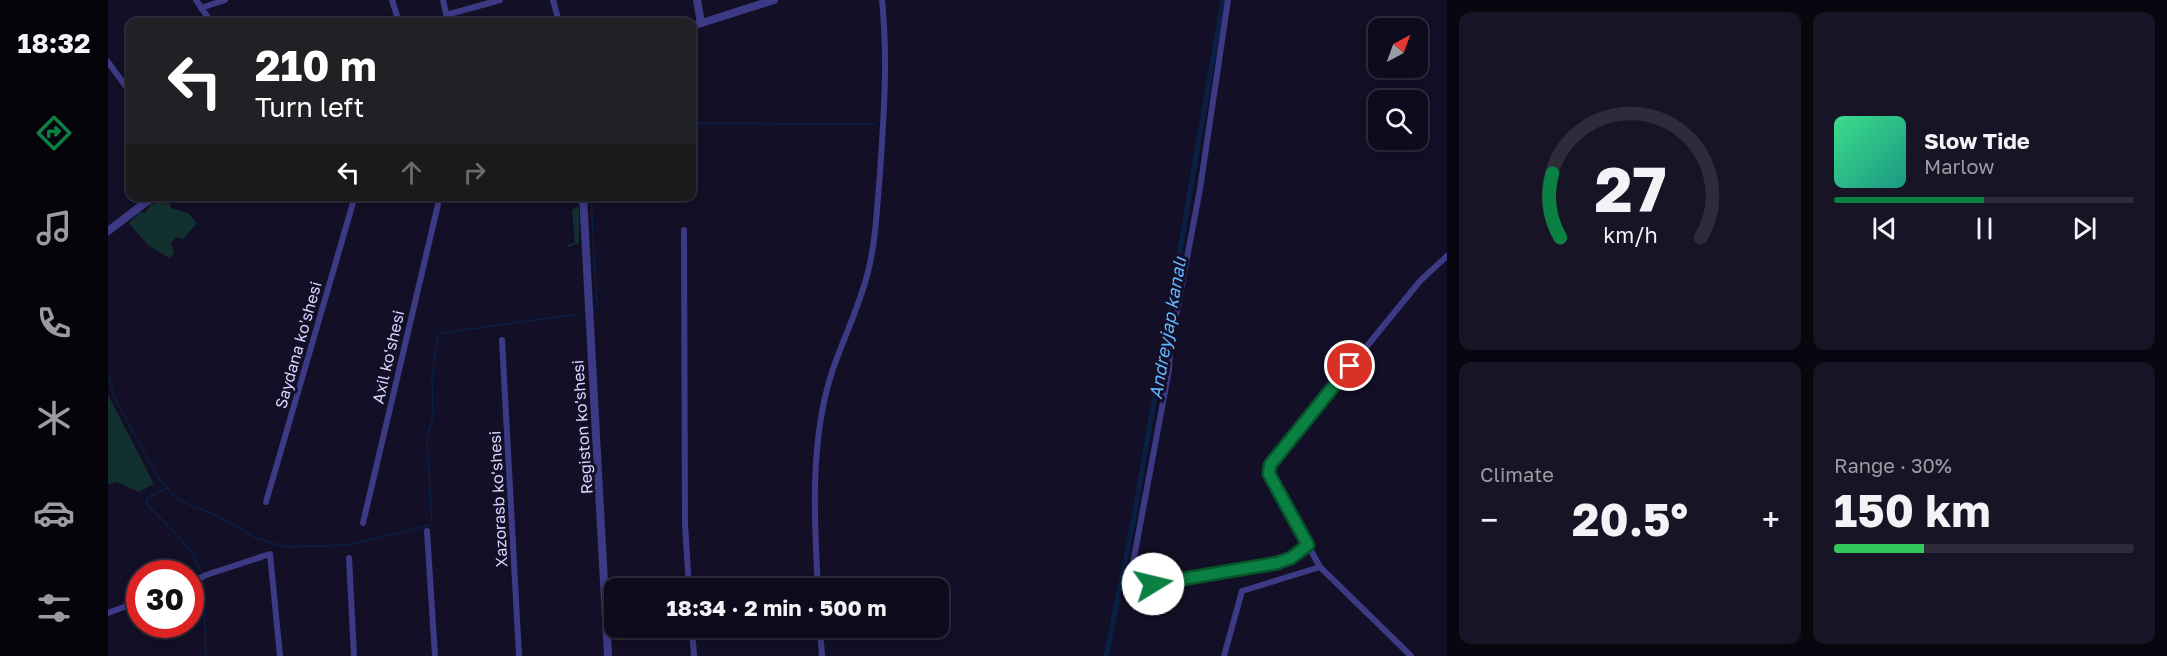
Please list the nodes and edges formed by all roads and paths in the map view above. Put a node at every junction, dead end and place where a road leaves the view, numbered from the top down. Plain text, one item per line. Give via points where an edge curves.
1 (196, 0) edge
2 (225, 0) edge
3 (392, 0) edge
4 (443, 0) edge
5 (500, 0) edge
6 (553, 0) edge
7 (697, 0) edge
8 (774, 0) edge
9 (882, 0) edge
10 (1228, 0) edge
11 (201, 8) junction
12 (446, 15) junction
13 (208, 18) edge
14 (398, 18) edge
15 (447, 18) edge
16 (559, 18) edge
17 (701, 23) junction
18 (696, 25) edge
19 (108, 62) edge
20 (126, 87) edge
21 (148, 201) edge
22 (354, 201) edge
23 (439, 201) edge
24 (583, 201) edge
25 (684, 230) dead end
26 (108, 231) edge
27 (1447, 256) edge
28 (502, 340) dead end
29 (266, 502) dead end
30 (363, 523) dead end
31 (427, 531) dead end
32 (1308, 545) junction
33 (349, 558) dead end
34 (1320, 567) junction
35 (204, 577) edge
36 (688, 578) edge
37 (817, 578) edge
38 (126, 606) edge
39 (108, 613) edge
40 (693, 638) edge
41 (821, 638) edge
42 (280, 656) edge
43 (354, 656) edge
44 (435, 656) edge
45 (519, 656) edge
46 (608, 656) edge
47 (694, 656) edge
48 (822, 656) edge
49 (1224, 656) edge
50 (1411, 656) edge

1 - 11 street
2 - 11 street
3 - 14 street
4 - 12 street
5 - 12 street
6 - 16 street
7 - 17 street
8 - 17 street
9 - 37 street via 886,79 874,242 868,274 831,376 819,435 814,518
10 - 32 street via 1200,189 1130,579 1153,584 1277,563
11 - 13 street
12 - 15 street
17 - 18 street
19 - 20 street
21 - 26 street
22 - 29 street, Saydana ko'shesi
23 - 30 street, Axil ko'shesi
24 - 46 street, Registon ko'shesi
25 - 36 street
27 - 32 street via 1420,281 1270,465 1269,474
28 - 45 street, Xazorasb ko'shesi
31 - 44 street
32 - 34 street
33 - 43 street
34 - 49 street via 1242,591
34 - 50 street
35 - 42 street via 266,553 272,557
38 - 39 street
40 - 47 street
41 - 48 street

